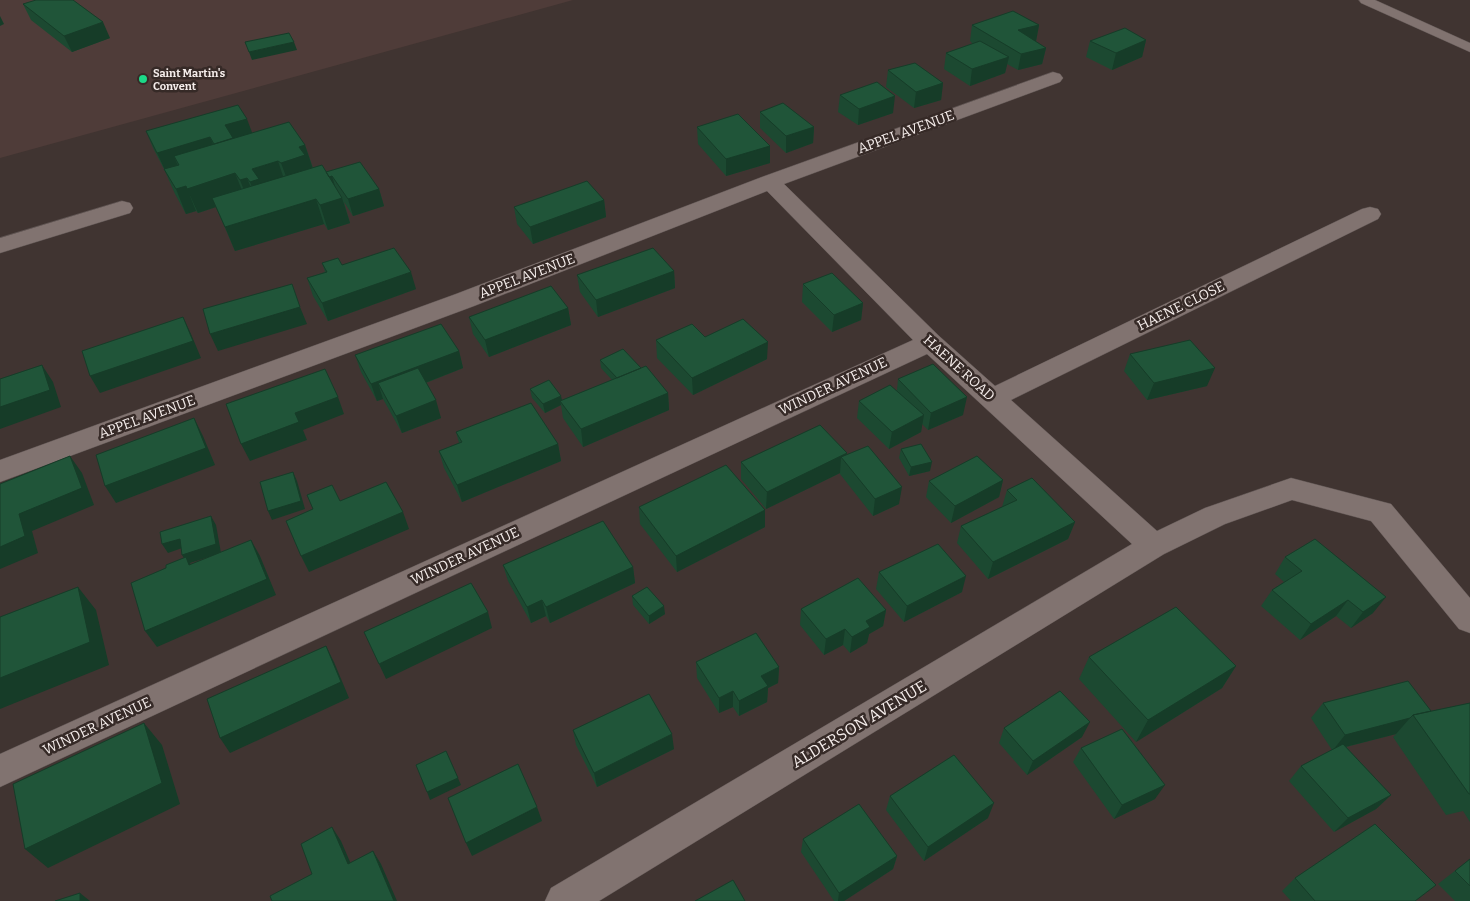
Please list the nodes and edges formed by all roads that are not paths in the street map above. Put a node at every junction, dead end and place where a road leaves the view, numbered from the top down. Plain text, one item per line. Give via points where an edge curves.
1 (1365, 0) edge
2 (1470, 48) edge
3 (1053, 78) dead end
4 (770, 182) junction
5 (122, 208) dead end
6 (1370, 214) dead end
7 (0, 246) edge
8 (930, 342) junction
9 (992, 398) junction
10 (0, 471) edge
11 (1154, 546) junction
12 (1470, 620) edge
13 (0, 771) edge
14 (564, 901) edge

1 - 2 lane
3 - 4 street, APPEL AVENUE
4 - 8 street, HAENE ROAD
4 - 10 street, APPEL AVENUE via 465,300
5 - 7 street
6 - 9 street, HAENE CLOSE
8 - 9 street, HAENE ROAD
8 - 13 street, WINDER AVENUE
9 - 11 street, HAENE ROAD
11 - 12 street, ALDERSON AVENUE via 1215,516 1291,489 1381,512
11 - 14 street, ALDERSON AVENUE

